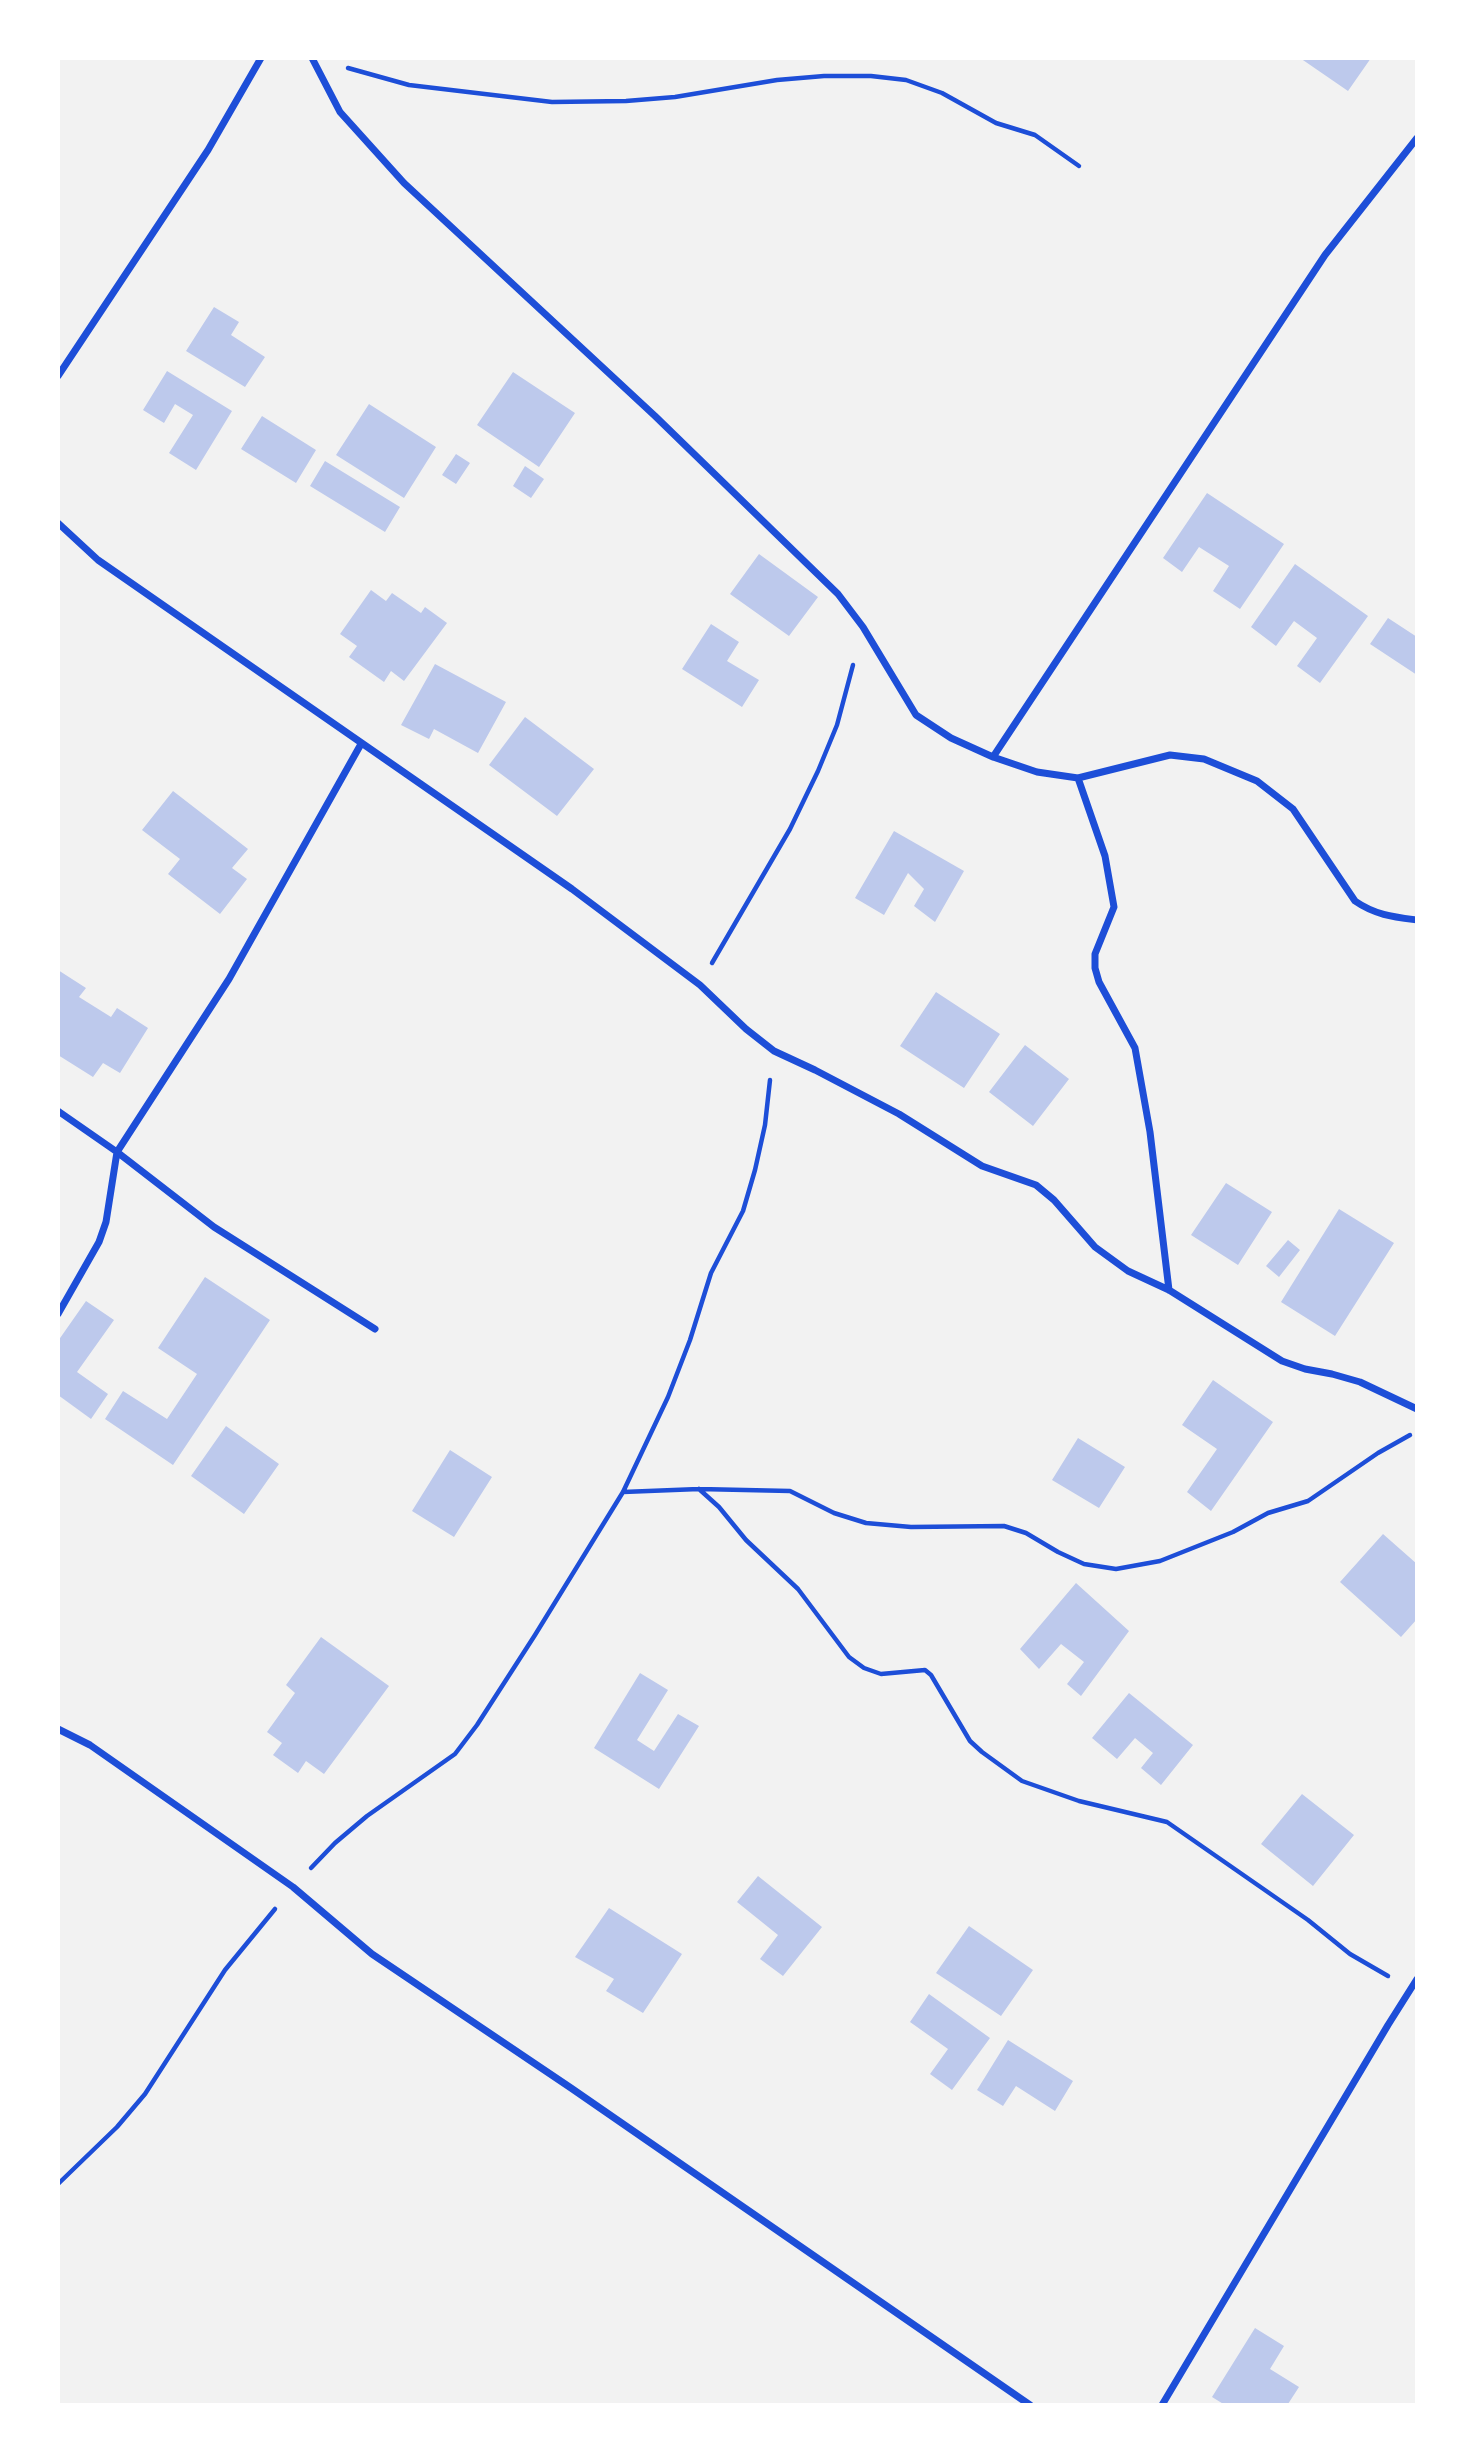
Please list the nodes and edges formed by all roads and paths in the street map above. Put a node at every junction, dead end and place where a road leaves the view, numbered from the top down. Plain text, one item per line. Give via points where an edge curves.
1 (261, 58) edge
2 (312, 58) edge
3 (342, 67) dead end
4 (1417, 138) edge
5 (1079, 166) dead end
6 (58, 376) edge
7 (58, 523) edge
8 (863, 627) junction
9 (361, 744) junction
10 (993, 757) junction
11 (1078, 778) junction
12 (1417, 920) edge
13 (700, 985) junction
14 (774, 1051) junction
15 (58, 1111) edge
16 (117, 1152) junction
17 (1169, 1290) junction
18 (58, 1314) edge
19 (375, 1329) dead end
20 (1417, 1409) edge
21 (1417, 1431) edge
22 (699, 1489) junction
23 (623, 1492) junction
24 (58, 1729) edge
25 (293, 1887) junction
26 (1417, 1979) edge
27 (1411, 1988) junction
28 (58, 2183) edge
29 (1030, 2405) edge
30 (1162, 2405) edge

1 - 6 street via 208,150
2 - 8 street via 340,112 404,183 655,416 838,594
3 - 5 path via 409,85 552,102 662,98 824,76 906,80 942,93 996,123 1035,135
4 - 10 street via 1325,255
7 - 9 street via 98,560
8 - 10 street via 916,715
8 - 13 path via 837,725 818,771
9 - 13 street via 572,889
9 - 16 street via 229,979
10 - 11 street via 1037,772
11 - 12 street via 1170,755 1215,763 1256,781 1293,809 1355,901 1382,915
11 - 17 street via 1113,890 1112,917 1095,954 1095,968 1135,1048
13 - 14 street
14 - 17 street via 899,1114 982,1166 1036,1185 1095,1247 1128,1271
14 - 23 path via 765,1125 743,1211 711,1273 681,1363
15 - 16 street
16 - 18 street via 99,1242
16 - 19 street via 214,1227
17 - 20 street via 1282,1361 1360,1382
21 - 22 path via 1308,1501 1268,1513 1160,1561 1116,1569 1084,1564 1027,1533 1004,1526 866,1523 790,1491
22 - 23 path
22 - 27 path via 798,1589 849,1657 881,1674 925,1670 970,1741 1022,1781 1079,1801 1167,1822 1350,1954
23 - 25 path via 455,1754 367,1816
24 - 25 street via 90,1745
25 - 28 path via 225,1970 145,2094
25 - 29 street via 372,1954
26 - 27 street
27 - 30 street

